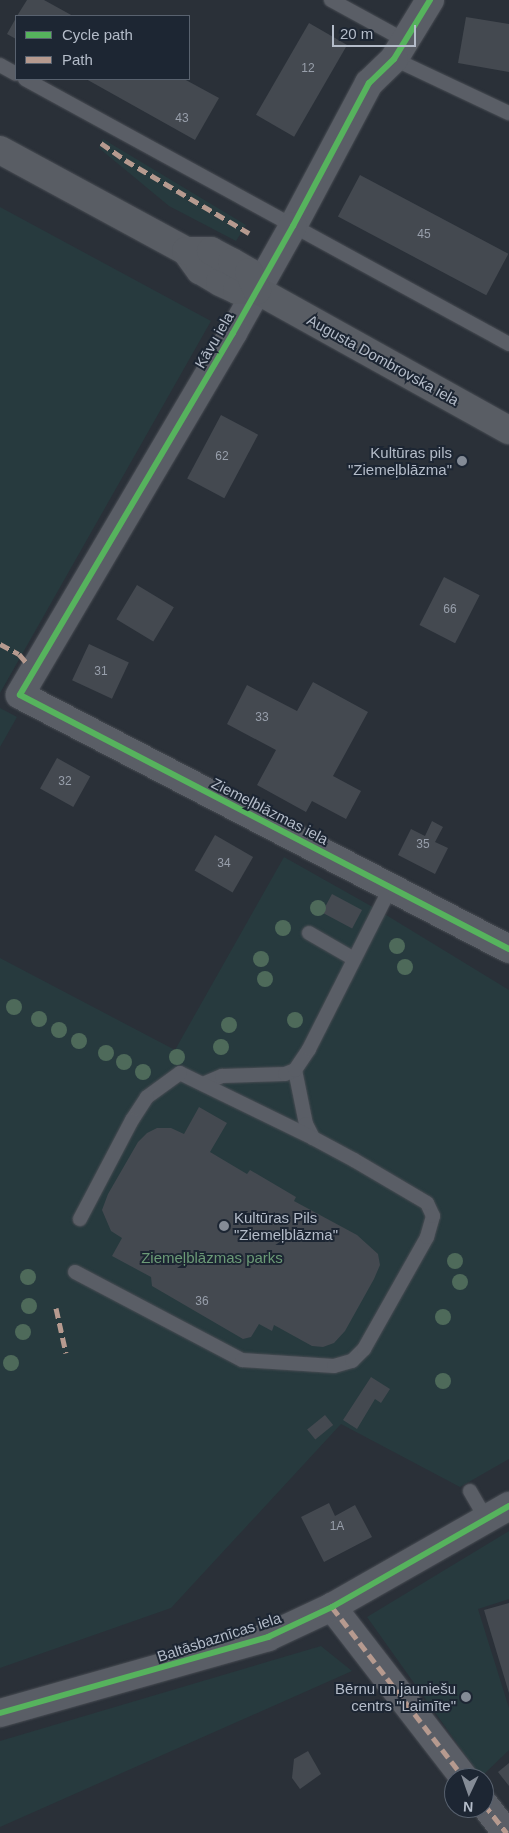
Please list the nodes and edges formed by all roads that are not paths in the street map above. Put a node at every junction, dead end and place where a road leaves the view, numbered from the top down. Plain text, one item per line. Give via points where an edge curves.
1 (331, 0) edge
2 (430, 0) edge
3 (400, 50) junction
4 (0, 65) edge
5 (15, 73) edge
6 (27, 80) edge
7 (509, 113) edge
8 (0, 150) edge
9 (294, 226) junction
10 (257, 290) junction
11 (509, 344) edge
12 (509, 430) edge
13 (20, 695) joint
14 (390, 887) junction
15 (309, 933) dead end
16 (509, 949) edge
17 (354, 959) junction
18 (295, 1070) junction
19 (203, 1084) junction
20 (313, 1138) junction
21 (80, 1219) dead end
22 (75, 1272) dead end
23 (470, 1491) dead end
24 (498, 1512) edge
25 (332, 1607) junction
26 (0, 1713) edge
27 (456, 1768) edge
28 (494, 1817) edge
29 (507, 1833) edge

1 - 3 lane
2 - 3 street, Kāvu iela
3 - 7 lane
3 - 9 street, Kāvu iela via 369,83
4 - 5 lane
6 - 9 lane
8 - 10 main road, Augusta Dombrovska iela via 186,251 211,251 232,262 248,272
9 - 10 street, Kāvu iela
9 - 11 lane
10 - 12 main road, Augusta Dombrovska iela
10 - 13 street, Kāvu iela
13 - 14 street, Ziemeļblāzmas iela
14 - 16 street, Ziemeļblāzmas iela
14 - 17 lane
15 - 17 lane
17 - 18 lane via 309,1049
18 - 19 lane via 285,1074 222,1076
18 - 20 lane via 306,1124
19 - 20 lane
19 - 21 lane via 180,1073 147,1097
20 - 22 lane via 427,1203 433,1216 427,1237 364,1349 352,1361 334,1366 242,1360
23 - 24 lane
24 - 25 street, Baltāsbaznīcas iela
25 - 26 street, Baltāsbaznīcas iela via 236,1648
25 - 27 street
28 - 29 street

